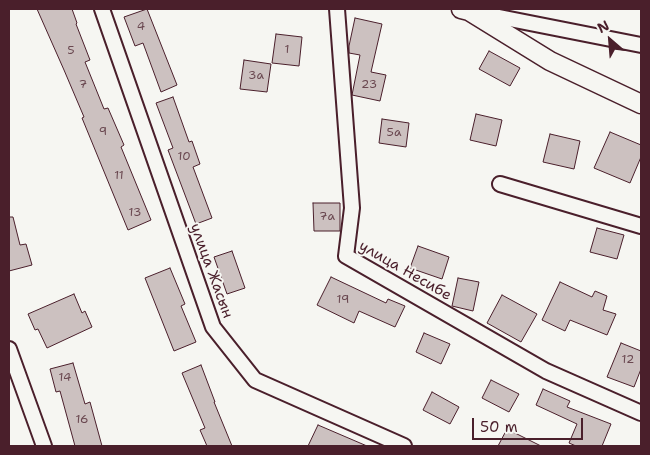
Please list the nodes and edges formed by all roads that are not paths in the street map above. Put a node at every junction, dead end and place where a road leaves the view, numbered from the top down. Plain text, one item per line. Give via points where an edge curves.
1 (102, 9) edge
2 (337, 9) edge
3 (465, 10) edge
4 (641, 45) edge
5 (641, 104) edge
6 (500, 184) dead end
7 (641, 226) edge
8 (9, 349) edge
9 (641, 413) edge
10 (44, 446) edge
11 (404, 446) edge

1 - 11 street, улица Жасын via 213,327 255,380
2 - 9 street, улица Несибе via 352,208 346,256 546,371
3 - 4 street
3 - 5 street via 550,61
6 - 7 street
8 - 10 street

